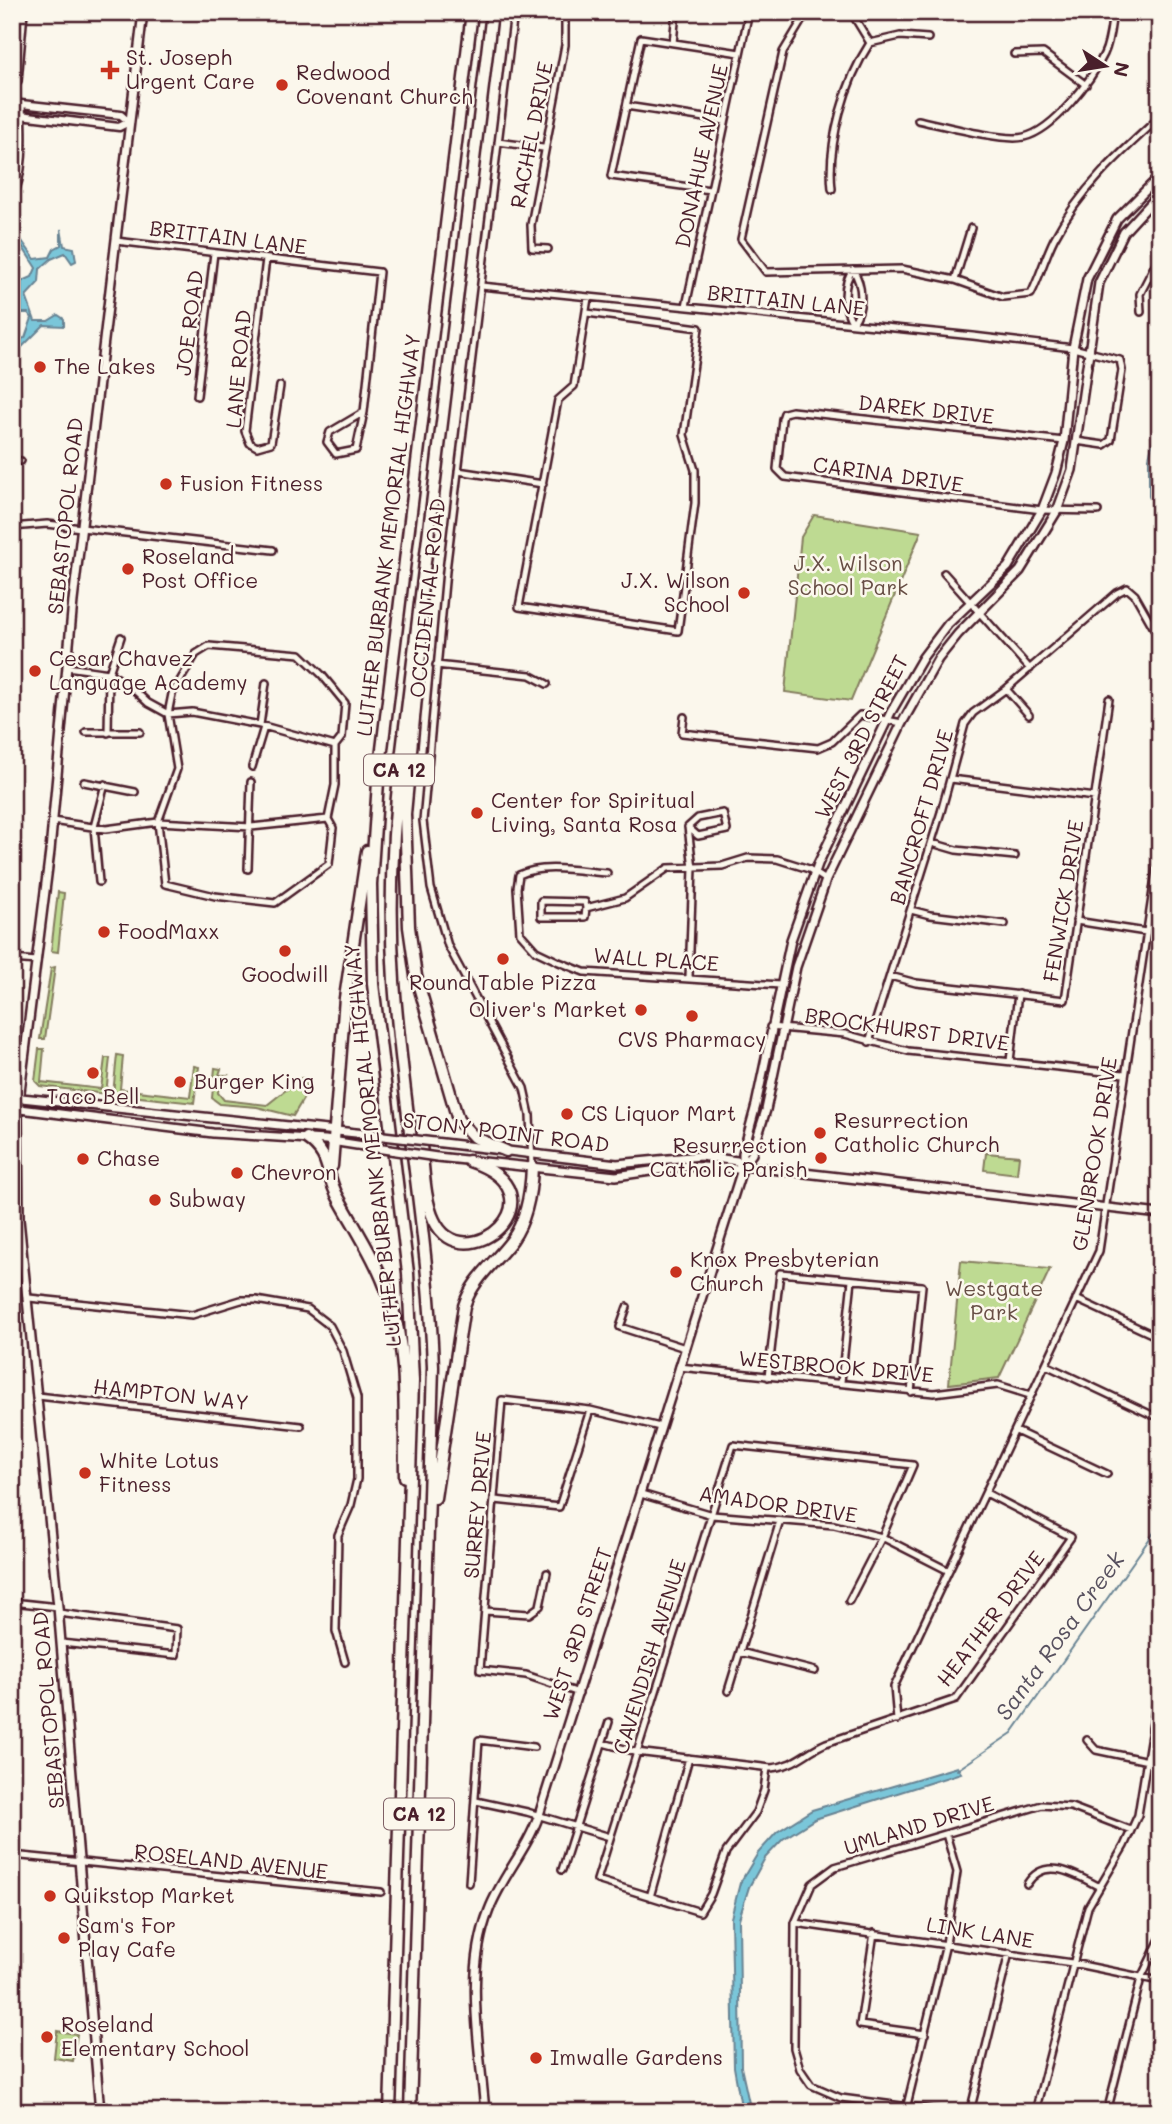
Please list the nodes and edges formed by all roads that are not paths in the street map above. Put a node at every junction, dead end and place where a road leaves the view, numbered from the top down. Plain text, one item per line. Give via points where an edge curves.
1 (24, 12) edge
2 (143, 12) edge
3 (472, 12) edge
4 (492, 12) edge
5 (514, 12) edge
6 (565, 12) edge
7 (676, 12) edge
8 (749, 12) edge
9 (807, 12) edge
10 (851, 12) edge
11 (1113, 12) edge
12 (928, 38) dead end
13 (673, 43) junction
14 (870, 43) junction
15 (740, 53) junction
16 (1014, 54) dead end
17 (12, 80) edge
18 (1086, 85) junction
19 (12, 103) edge
20 (22, 104) junction
21 (626, 106) junction
22 (12, 114) edge
23 (23, 115) junction
24 (1160, 117) edge
25 (918, 120) dead end
26 (725, 121) junction
27 (130, 122) junction
28 (498, 142) junction
29 (543, 148) junction
30 (1160, 176) edge
31 (832, 189) dead end
32 (709, 190) junction
33 (1160, 193) edge
34 (12, 199) edge
35 (971, 228) dead end
36 (116, 241) junction
37 (548, 249) dead end
38 (214, 253) junction
39 (1160, 256) edge
40 (265, 259) junction
41 (853, 270) junction
42 (955, 280) junction
43 (481, 286) junction
44 (588, 298) junction
45 (686, 306) junction
46 (1142, 312) dead end
47 (587, 313) junction
48 (853, 323) junction
49 (1073, 348) junction
50 (1087, 354) junction
51 (280, 386) dead end
52 (197, 396) dead end
53 (364, 412) junction
54 (784, 412) joint
55 (1064, 441) junction
56 (1076, 441) junction
57 (12, 460) edge
58 (21, 461) dead end
59 (458, 471) junction
60 (543, 484) junction
61 (1042, 510) junction
62 (1056, 511) junction
63 (1098, 511) dead end
64 (12, 527) edge
65 (83, 527) junction
66 (273, 550) dead end
67 (425, 565) junction
68 (944, 573) dead end
69 (971, 602) junction
70 (980, 612) junction
71 (121, 637) dead end
72 (1160, 639) edge
73 (436, 665) junction
74 (67, 667) junction
75 (1030, 669) junction
76 (110, 673) junction
77 (266, 684) dead end
78 (548, 684) dead end
79 (1006, 689) junction
80 (1109, 699) dead end
81 (168, 713) junction
82 (1029, 715) dead end
83 (684, 717) dead end
84 (888, 719) junction
85 (902, 723) junction
86 (262, 726) junction
87 (86, 732) dead end
88 (140, 732) dead end
89 (108, 733) junction
90 (335, 746) junction
91 (251, 768) dead end
92 (951, 779) junction
93 (84, 782) dead end
94 (251, 782) dead end
95 (104, 784) junction
96 (135, 792) dead end
97 (1095, 797) junction
98 (376, 802) junction
99 (328, 819) junction
100 (52, 821) junction
101 (158, 822) junction
102 (94, 827) junction
103 (251, 827) junction
104 (688, 827) junction
105 (932, 843) junction
106 (1160, 844) edge
107 (1015, 856) dead end
108 (248, 869) dead end
109 (693, 869) junction
110 (815, 872) junction
111 (607, 873) dead end
112 (826, 880) junction
113 (99, 882) dead end
114 (586, 908) junction
115 (911, 910) junction
116 (1076, 921) junction
117 (1005, 924) dead end
118 (1146, 932) junction
119 (12, 959) edge
120 (37, 961) junction
121 (890, 976) junction
122 (688, 977) junction
123 (780, 985) junction
124 (1018, 994) junction
125 (770, 1027) junction
126 (782, 1029) junction
127 (869, 1042) junction
128 (1010, 1061) junction
129 (1124, 1074) junction
130 (406, 1091) junction
131 (16, 1098) edge
132 (15, 1108) edge
133 (334, 1136) junction
134 (306, 1138) junction
135 (506, 1151) junction
136 (532, 1154) junction
137 (469, 1161) junction
138 (743, 1166) junction
139 (532, 1167) junction
140 (1107, 1208) junction
141 (1160, 1214) edge
142 (349, 1215) junction
143 (852, 1280) junction
144 (29, 1298) junction
145 (1076, 1299) junction
146 (627, 1307) dead end
147 (1160, 1338) edge
148 (685, 1348) junction
149 (1046, 1365) junction
150 (679, 1367) junction
151 (768, 1377) junction
152 (841, 1382) junction
153 (911, 1392) junction
154 (1030, 1395) junction
155 (38, 1396) junction
156 (590, 1410) junction
157 (1152, 1415) dead end
158 (301, 1426) dead end
159 (660, 1427) junction
160 (1016, 1431) junction
161 (1107, 1474) dead end
162 (986, 1493) junction
163 (641, 1494) junction
164 (495, 1500) junction
165 (712, 1515) junction
166 (780, 1521) junction
167 (429, 1530) junction
168 (882, 1537) junction
169 (408, 1547) junction
170 (947, 1570) junction
171 (547, 1573) dead end
172 (849, 1601) dead end
173 (12, 1602) edge
174 (58, 1610) junction
175 (485, 1611) junction
176 (61, 1643) junction
177 (740, 1651) junction
178 (345, 1662) dead end
179 (815, 1671) dead end
180 (1160, 1679) edge
181 (728, 1691) dead end
182 (579, 1693) junction
183 (897, 1720) junction
184 (609, 1722) dead end
185 (1087, 1740) dead end
186 (603, 1743) junction
187 (534, 1747) dead end
188 (636, 1752) junction
189 (689, 1758) junction
190 (1148, 1761) junction
191 (768, 1768) junction
192 (476, 1801) junction
193 (539, 1815) junction
194 (576, 1828) junction
195 (1132, 1830) junction
196 (946, 1834) junction
197 (610, 1837) junction
198 (12, 1855) edge
199 (78, 1862) junction
200 (562, 1870) dead end
201 (469, 1883) dead end
202 (1027, 1884) dead end
203 (1098, 1886) junction
204 (380, 1892) dead end
205 (650, 1897) junction
206 (795, 1923) junction
207 (874, 1933) junction
208 (1160, 1939) edge
209 (946, 1944) junction
210 (1009, 1953) junction
211 (1072, 1963) junction
212 (1141, 1978) junction
213 (1160, 1981) edge
214 (925, 2034) junction
215 (907, 2105) junction
216 (939, 2111) edge
217 (100, 2112) edge
218 (388, 2112) edge
219 (410, 2112) edge
220 (485, 2112) edge
221 (947, 2112) edge
222 (970, 2112) edge
223 (1035, 2112) edge
224 (1107, 2112) edge

1 - 17 street via 18,81
2 - 27 main road, SEBASTOPOL ROAD
3 - 98 highway, LUTHER BURBANK MEMORIAL HIGHWAY / CA 12
4 - 67 highway, LUTHER BURBANK MEMORIAL HIGHWAY / CA 12
5 - 28 street, OCCIDENTAL ROAD
6 - 29 street, RACHEL DRIVE via 565,46
7 - 13 street
8 - 15 street, DONAHUE AVENUE
9 - 41 street via 783,52 741,239 766,272
10 - 14 street
11 - 18 street via 1106,52
12 - 14 street via 901,36
13 - 15 street
13 - 21 street via 641,38
14 - 31 street via 848,84 830,167
15 - 26 street, DONAHUE AVENUE
16 - 18 street via 1043,53
18 - 25 street via 1045,127 1023,138
19 - 20 street
20 - 23 street
20 - 27 street via 121,115
21 - 26 street
21 - 32 street via 611,176
22 - 23 street
23 - 27 street via 119,127
23 - 34 street
24 - 42 street via 1091,183 1054,240 1031,294 1003,297
26 - 32 street, DONAHUE AVENUE
27 - 36 main road, SEBASTOPOL ROAD
28 - 29 street
28 - 43 street, OCCIDENTAL ROAD
29 - 37 street, RACHEL DRIVE via 531,225 532,248
30 - 49 main road, WEST 3RD STREET via 1117,219 1102,243 1082,295
32 - 45 street, DONAHUE AVENUE
33 - 50 main road, WEST 3RD STREET via 1124,232 1109,259 1093,306
35 - 42 street
36 - 38 street, BRITTAIN LANE
36 - 65 main road, SEBASTOPOL ROAD
38 - 40 street, BRITTAIN LANE
38 - 52 street, JOE ROAD
39 - 46 street via 1140,295
40 - 51 street, LANE ROAD via 245,431 257,447 271,443
40 - 53 street, BRITTAIN LANE via 379,272
41 - 42 street via 902,269
41 - 48 street via 860,280 860,313
41 - 48 street via 846,278 846,314
43 - 44 street, BRITTAIN LANE
43 - 59 street, OCCIDENTAL ROAD
44 - 45 street, BRITTAIN LANE
44 - 47 street
45 - 48 street, BRITTAIN LANE
47 - 60 street via 574,386 558,400
47 - 60 street via 699,328 684,435 695,470 695,503 678,631 519,607
48 - 49 street, BRITTAIN LANE
49 - 50 street, BRITTAIN LANE
49 - 55 main road, WEST 3RD STREET
50 - 56 main road, WEST 3RD STREET
50 - 56 street, BRITTAIN LANE via 1121,360 1122,370 1111,440 1104,444
53 - 53 street via 356,450 336,454 327,442 330,432
54 - 55 street, DAREK DRIVE
54 - 61 street, CARINA DRIVE via 777,469 785,477
55 - 61 main road, WEST 3RD STREET
56 - 62 main road, WEST 3RD STREET via 1072,470
57 - 58 street
59 - 60 street
59 - 73 street, OCCIDENTAL ROAD
61 - 62 street, CARINA DRIVE
61 - 69 main road, WEST 3RD STREET via 1008,567
62 - 63 street, CARINA DRIVE
62 - 70 main road, WEST 3RD STREET via 1020,571
64 - 65 street
65 - 66 street
65 - 74 main road, SEBASTOPOL ROAD
67 - 130 highway, LUTHER BURBANK MEMORIAL HIGHWAY / CA 12 via 392,860 393,963
67 - 135 highway via 405,822 410,942 460,1123 474,1137
68 - 69 street
69 - 70 street
69 - 84 main road, WEST 3RD STREET via 930,645
70 - 75 street
70 - 85 main road, WEST 3RD STREET via 938,659
71 - 76 street
72 - 75 street, BANCROFT DRIVE via 1127,588
73 - 78 street via 530,675
73 - 136 street, OCCIDENTAL ROAD via 423,799 428,876 448,946 523,1088
74 - 76 street
74 - 100 main road, SEBASTOPOL ROAD
75 - 79 street, BANCROFT DRIVE
76 - 81 street
76 - 89 street
77 - 86 street
79 - 82 street
79 - 92 street, BANCROFT DRIVE via 965,724
80 - 97 street, FENWICK DRIVE
81 - 86 street via 192,712
81 - 90 street via 172,694 196,653 209,646 300,654 345,703 342,737
81 - 101 street via 177,769
83 - 84 street via 682,733 818,748 832,742 860,715
84 - 85 street
84 - 110 main road, WEST 3RD STREET
85 - 112 main road, WEST 3RD STREET
86 - 90 street
86 - 91 street
87 - 89 street
88 - 89 street
90 - 99 street via 335,785
92 - 97 street
92 - 105 street, BANCROFT DRIVE
93 - 95 street
94 - 103 street
95 - 96 street
95 - 102 street
97 - 116 street, FENWICK DRIVE
98 - 133 highway via 347,981
98 - 169 highway, LUTHER BURBANK MEMORIAL HIGHWAY / CA 12 via 371,904 374,1005 412,1329
99 - 101 street via 333,828 329,864 275,903 164,884
99 - 103 street
100 - 102 street
100 - 120 main road, SEBASTOPOL ROAD
101 - 102 street
101 - 103 street
102 - 113 street
103 - 108 street
104 - 104 street via 698,818 723,813 727,830 698,836
104 - 109 street
105 - 107 street
105 - 115 street, BANCROFT DRIVE
106 - 118 street, GLENBROOK DRIVE
109 - 110 street via 757,857
109 - 114 street via 660,870 625,898
109 - 122 street
110 - 112 street
110 - 123 main road, WEST 3RD STREET
111 - 122 street, WALL PLACE via 559,869 519,875 520,933 536,951 584,972
112 - 126 main road, WEST 3RD STREET via 796,967
114 - 114 street via 585,917 541,917 541,901 585,902
115 - 117 street
115 - 121 street, BANCROFT DRIVE
116 - 118 street
116 - 124 street, FENWICK DRIVE via 1065,1000
118 - 129 street, GLENBROOK DRIVE
119 - 120 street
120 - 131 main road, SEBASTOPOL ROAD
121 - 124 street, FENWICK DRIVE
121 - 127 street, BANCROFT DRIVE
122 - 123 street, WALL PLACE
123 - 125 main road, WEST 3RD STREET
124 - 128 street
125 - 126 street, BROCKHURST DRIVE
125 - 138 main road, WEST 3RD STREET
126 - 127 street, BROCKHURST DRIVE via 834,1033
126 - 138 main road, WEST 3RD STREET via 766,1110 752,1154
127 - 128 street, BROCKHURST DRIVE via 908,1051
128 - 129 street, BROCKHURST DRIVE
129 - 140 street, GLENBROOK DRIVE
130 - 137 highway via 433,1218 453,1238 476,1242 504,1226 511,1200 497,1173
130 - 167 highway, LUTHER BURBANK MEMORIAL HIGHWAY / CA 12 via 430,1303
131 - 132 main road, SEBASTOPOL ROAD
131 - 133 main road, STONY POINT ROAD
132 - 134 main road, STONY POINT ROAD via 213,1133
132 - 144 main road, SEBASTOPOL ROAD via 19,1219
133 - 134 main road, STONY POINT ROAD
133 - 135 main road, STONY POINT ROAD, bridge via 375,1135
133 - 137 main road, STONY POINT ROAD, bridge via 376,1148
133 - 142 highway via 334,1175
134 - 142 highway via 326,1157 334,1189
135 - 136 main road, STONY POINT ROAD
136 - 138 main road, STONY POINT ROAD via 625,1165 700,1156 737,1161
136 - 139 street, OCCIDENTAL ROAD
137 - 139 main road, STONY POINT ROAD
138 - 139 main road, STONY POINT ROAD via 686,1166 622,1176
138 - 140 main road, STONY POINT ROAD
138 - 148 main road, WEST 3RD STREET
139 - 167 highway via 528,1205 520,1226 475,1282 464,1306
140 - 141 main road, STONY POINT ROAD
140 - 145 street, GLENBROOK DRIVE via 1099,1251
142 - 169 highway via 385,1284 398,1327
143 - 151 street via 780,1273
143 - 152 street
143 - 153 street via 922,1286
144 - 155 main road, SEBASTOPOL ROAD
144 - 178 street via 192,1315 256,1300 308,1310 330,1326 357,1398 357,1479 352,1505 338,1535 336,1631
145 - 147 street
145 - 149 street, GLENBROOK DRIVE
146 - 148 street via 620,1327
148 - 150 main road, WEST 3RD STREET
149 - 154 street, GLENBROOK DRIVE
149 - 157 street
150 - 151 street, WESTBROOK DRIVE
150 - 159 main road, WEST 3RD STREET
151 - 152 street, WESTBROOK DRIVE
152 - 153 street, WESTBROOK DRIVE
153 - 154 street, WESTBROOK DRIVE via 998,1385
154 - 160 street, GLENBROOK DRIVE
155 - 158 street, HAMPTON WAY
155 - 174 main road, SEBASTOPOL ROAD
156 - 159 street, SURREY DRIVE
156 - 164 street via 559,1507
156 - 164 street, SURREY DRIVE via 502,1400
159 - 163 main road, WEST 3RD STREET
160 - 161 street
160 - 162 street, GLENBROOK DRIVE
162 - 170 street, GLENBROOK DRIVE
162 - 183 street, HEATHER DRIVE via 1071,1537 956,1699
163 - 165 street, AMADOR DRIVE
163 - 182 main road, WEST 3RD STREET
164 - 175 street, SURREY DRIVE
165 - 166 street, AMADOR DRIVE
165 - 168 street, CAVENDISH AVENUE via 733,1445 914,1465
165 - 188 street, CAVENDISH AVENUE
166 - 168 street, AMADOR DRIVE via 835,1525
166 - 177 street
167 - 219 highway, LUTHER BURBANK MEMORIAL HIGHWAY / CA 12
168 - 170 street, AMADOR DRIVE
168 - 172 street
169 - 218 highway, LUTHER BURBANK MEMORIAL HIGHWAY / CA 12
170 - 183 street, GLENBROOK DRIVE via 894,1687
171 - 175 street via 540,1606 529,1615
173 - 174 street
174 - 176 main road, SEBASTOPOL ROAD
174 - 176 street via 175,1627 176,1655
175 - 182 street, SURREY DRIVE via 480,1670 526,1675
176 - 199 main road, SEBASTOPOL ROAD
177 - 179 street
177 - 181 street
180 - 190 street
182 - 193 main road, WEST 3RD STREET
183 - 191 street, HEATHER DRIVE via 822,1744 790,1767
184 - 186 street
185 - 190 street via 1096,1750
186 - 188 street, HEATHER DRIVE
186 - 194 street
187 - 192 street via 479,1740
188 - 189 street, HEATHER DRIVE
188 - 197 street, CAVENDISH AVENUE
189 - 191 street, HEATHER DRIVE
189 - 205 street
190 - 195 street
191 - 205 street via 756,1812 726,1852 700,1912
192 - 193 street
192 - 201 street
193 - 194 street
193 - 220 main road, WEST 3RD STREET via 527,1845 492,1903 478,1950 475,1985
194 - 197 street
194 - 200 street
195 - 196 street, UMLAND DRIVE via 1084,1811 1042,1805
195 - 203 street
196 - 206 street, UMLAND DRIVE via 835,1867 811,1884
196 - 209 street via 957,1872
197 - 205 street, CAVENDISH AVENUE via 597,1880
198 - 199 street, ROSELAND AVENUE
199 - 204 street, ROSELAND AVENUE
199 - 217 main road, SEBASTOPOL ROAD
202 - 203 street via 1041,1871 1057,1868
203 - 211 street
206 - 207 street, LINK LANE
206 - 215 street, UMLAND DRIVE via 794,2048 800,2069 811,2085 841,2098
207 - 209 street, LINK LANE
207 - 214 street via 860,2025
208 - 212 street
209 - 210 street, LINK LANE
209 - 214 street
210 - 211 street, LINK LANE
210 - 222 street
211 - 212 street, LINK LANE
211 - 223 street
212 - 213 street, LINK LANE
212 - 224 street
214 - 215 street
215 - 216 street, UMLAND DRIVE
216 - 221 street, UMLAND DRIVE

